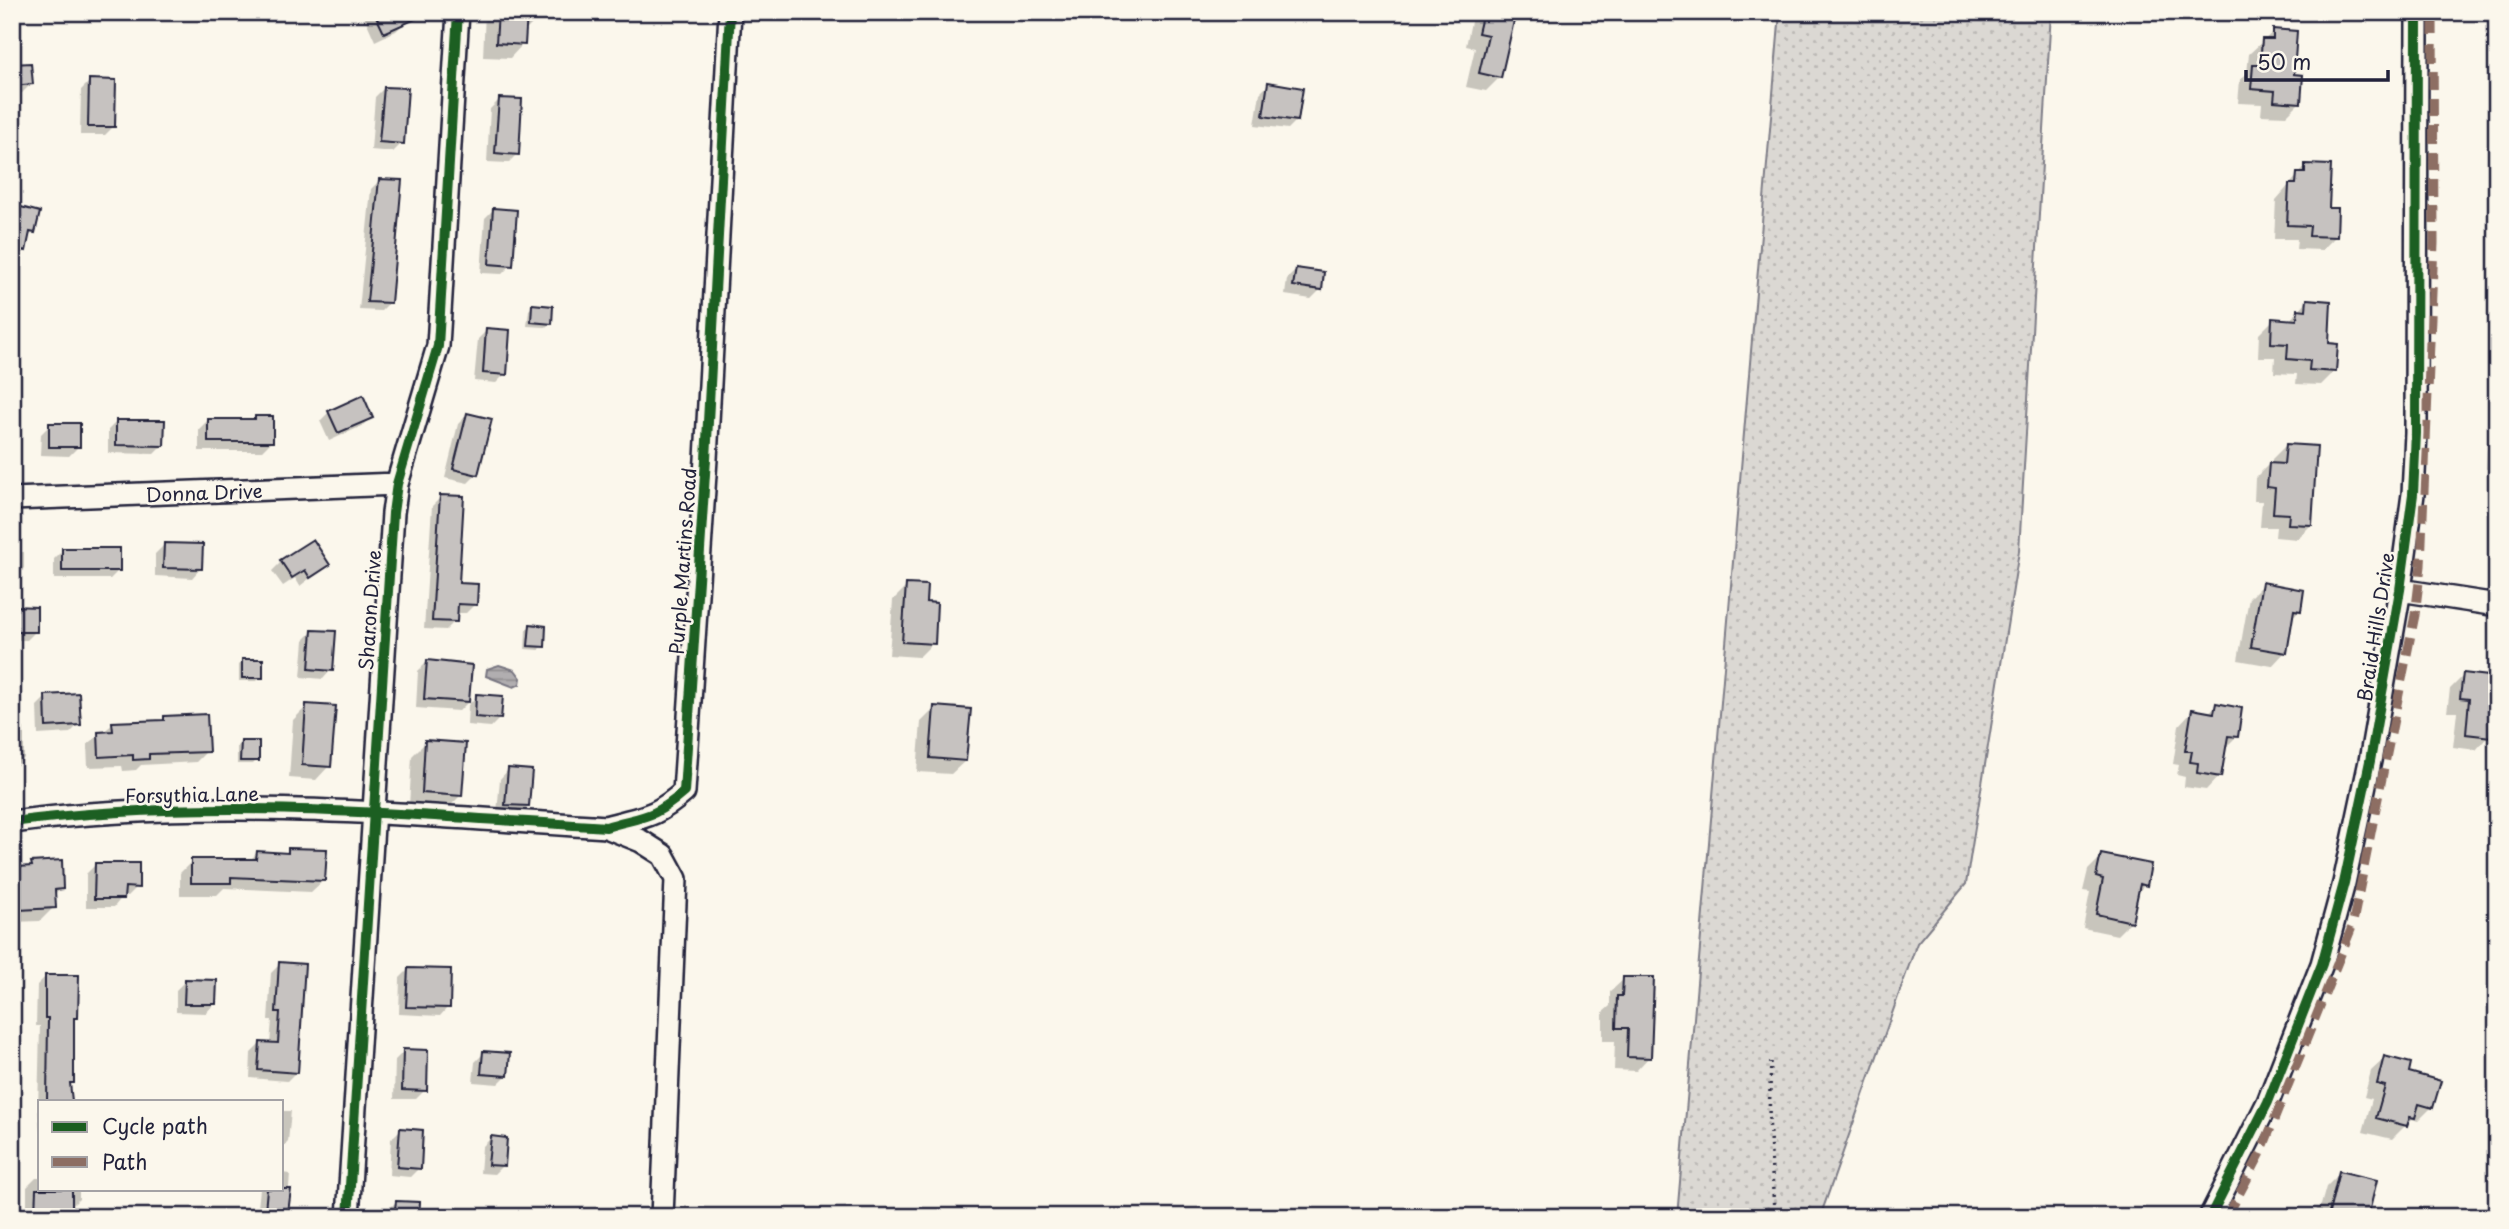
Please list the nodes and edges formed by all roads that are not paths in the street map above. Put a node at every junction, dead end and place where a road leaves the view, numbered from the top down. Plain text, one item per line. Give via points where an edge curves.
1 (458, 12) edge
2 (730, 12) edge
3 (2417, 12) edge
4 (397, 484) junction
5 (12, 499) edge
6 (2400, 590) junction
7 (2497, 605) edge
8 (373, 812) junction
9 (12, 822) edge
10 (606, 827) junction
11 (348, 1217) edge
12 (662, 1217) edge
13 (2210, 1217) edge

1 - 4 street, Sharon Drive via 438,346
2 - 10 street, Purple Martins Road via 684,792 665,809
3 - 6 street, Braid Hills Drive via 2416,433
4 - 5 street, Donna Drive
4 - 8 street, Sharon Drive
6 - 7 street
6 - 13 street, Braid Hills Drive via 2370,761 2322,964 2268,1102
8 - 9 street, Forsythia Lane via 175,811
8 - 10 street, Purple Martins Road
8 - 11 street, Sharon Drive
10 - 12 street, Purple Martins Road via 663,855 676,879

